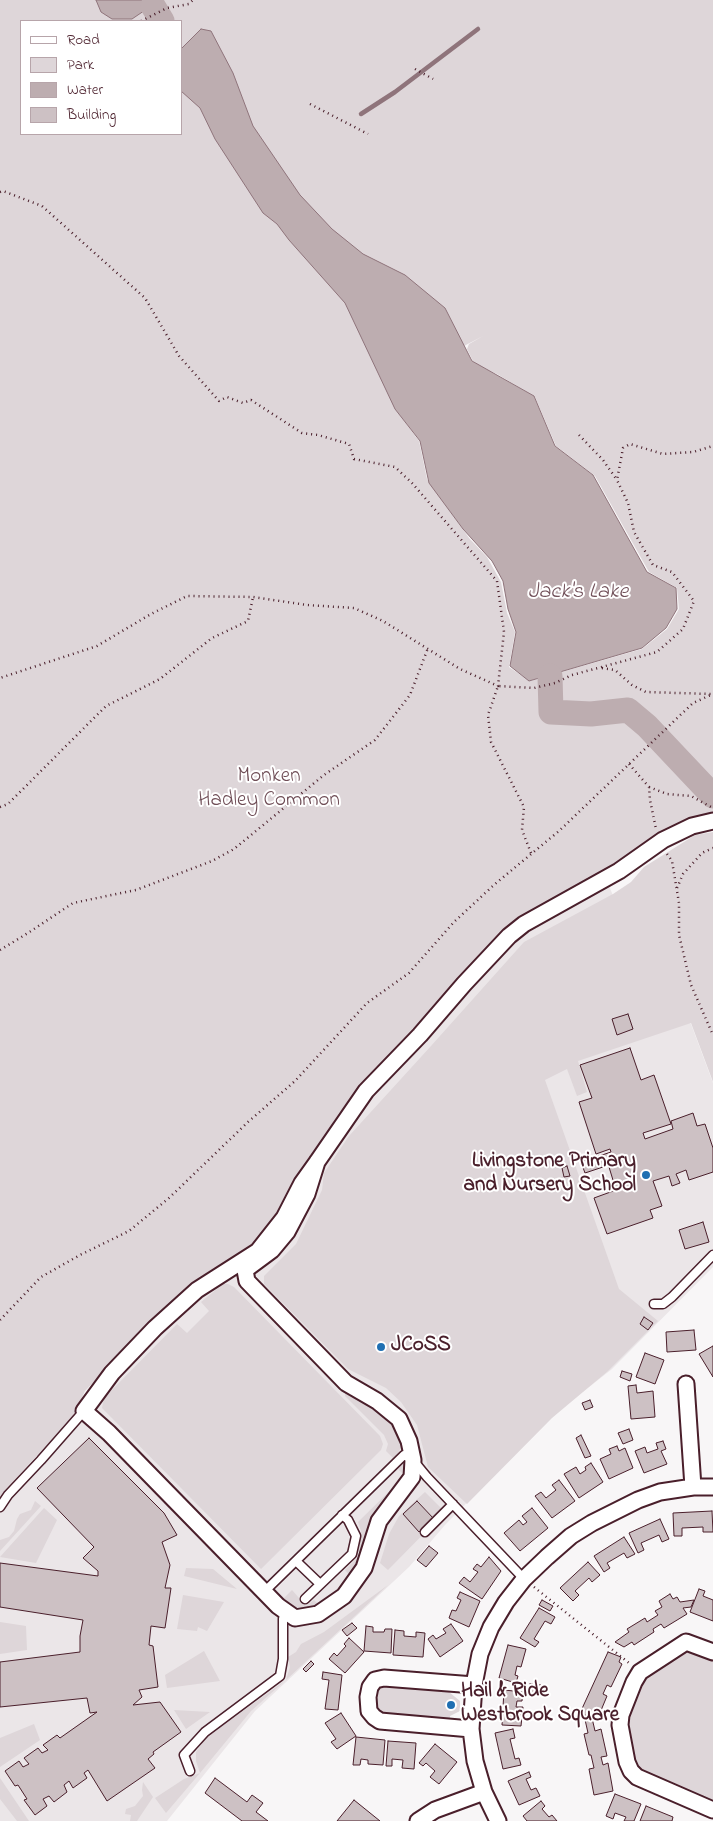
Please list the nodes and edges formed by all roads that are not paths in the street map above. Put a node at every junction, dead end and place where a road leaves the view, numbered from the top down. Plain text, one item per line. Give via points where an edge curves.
1 (713, 821) edge
2 (317, 1162) junction
3 (713, 1255) edge
4 (654, 1304) dead end
5 (686, 1384) dead end
6 (84, 1411) junction
7 (413, 1460) junction
8 (693, 1487) junction
9 (713, 1487) edge
10 (453, 1504) junction
11 (0, 1507) edge
12 (342, 1515) junction
13 (426, 1532) dead end
14 (296, 1561) junction
15 (524, 1579) junction
16 (320, 1584) junction
17 (264, 1592) junction
18 (305, 1599) dead end
19 (285, 1611) junction
20 (713, 1652) edge
21 (474, 1685) junction
22 (471, 1729) junction
23 (190, 1771) dead end
24 (484, 1792) junction
25 (713, 1810) edge
26 (418, 1821) edge
27 (498, 1821) edge

1 - 2 street via 692,826 663,840 619,871 508,936 366,1091
2 - 6 street via 284,1218 258,1251 197,1290 112,1373
2 - 7 street via 308,1194 287,1232 272,1250 245,1270 247,1281 346,1383 377,1401 399,1419
3 - 4 lane via 672,1297 663,1304
5 - 8 street
6 - 11 lane
6 - 17 street
7 - 10 lane
7 - 12 lane via 404,1455
7 - 19 street via 412,1477 379,1521 364,1568 344,1596 318,1614 295,1618
8 - 9 street
8 - 15 street via 660,1492 600,1519 571,1536
10 - 13 lane
10 - 15 lane
12 - 14 lane
12 - 16 lane via 356,1536 352,1554
14 - 16 lane
14 - 17 lane
15 - 21 street via 491,1627 480,1654
16 - 18 lane
17 - 19 street
19 - 23 lane via 280,1676 204,1732 184,1755
20 - 25 street via 686,1642 640,1672 621,1715 620,1725 631,1771
21 - 22 street
21 - 22 street via 384,1678 375,1680 368,1697 370,1711 380,1721
22 - 24 street
24 - 26 street via 435,1810
24 - 27 street

